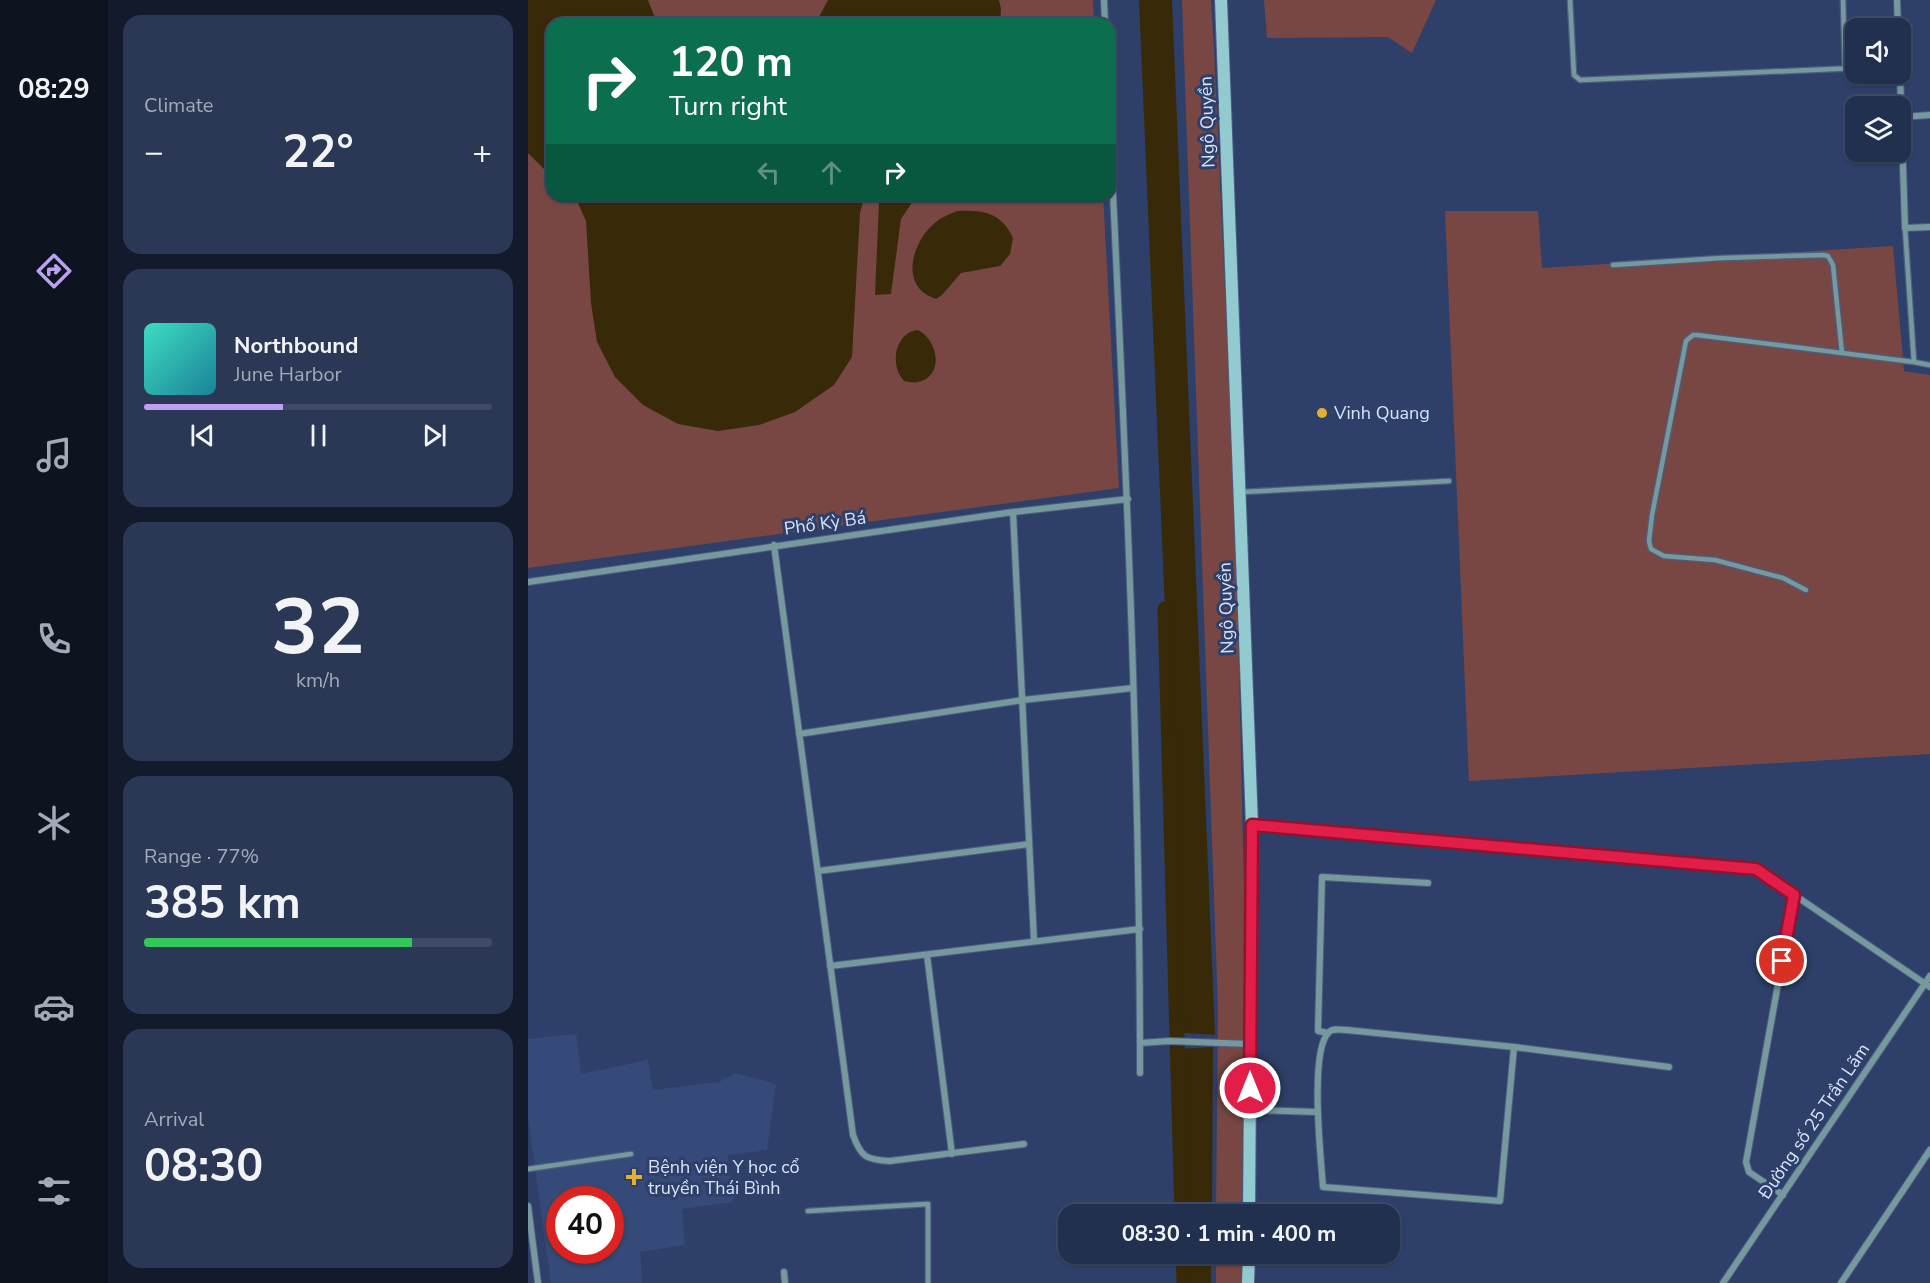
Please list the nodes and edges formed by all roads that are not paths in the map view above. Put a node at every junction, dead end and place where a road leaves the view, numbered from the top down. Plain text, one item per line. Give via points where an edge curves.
1 (1104, 0) edge
2 (1221, 0) edge
3 (1570, 0) edge
4 (1843, 0) edge
5 (1897, 0) edge
6 (1105, 18) edge
7 (1898, 18) edge
8 (1845, 69) joint
9 (1930, 115) edge
10 (1911, 116) edge
11 (1903, 162) edge
12 (1113, 201) edge
13 (1930, 227) edge
14 (1905, 228) junction
15 (1613, 266) dead end
16 (1842, 353) junction
17 (1914, 362) junction
18 (1930, 365) edge
19 (1449, 481) dead end
20 (1239, 493) junction
21 (1128, 499) junction
22 (1013, 512) junction
23 (774, 545) junction
24 (528, 582) edge
25 (1806, 590) dead end
26 (1133, 688) junction
27 (1023, 700) junction
28 (799, 734) junction
29 (1252, 825) junction
30 (1029, 844) junction
31 (818, 872) junction
32 (1428, 884) dead end
33 (1794, 895) junction
34 (1140, 929) junction
35 (1034, 941) junction
36 (927, 955) junction
37 (830, 966) junction
38 (1930, 976) edge
39 (1928, 985) edge
40 (1328, 1033) junction
41 (1140, 1043) junction
42 (1250, 1044) junction
43 (1514, 1047) junction
44 (1669, 1067) dead end
45 (1140, 1073) dead end
46 (1250, 1110) junction
47 (1317, 1112) junction
48 (1024, 1144) dead end
49 (1930, 1150) edge
50 (631, 1154) dead end
51 (952, 1154) junction
52 (528, 1169) edge
53 (1783, 1195) junction
54 (1249, 1204) edge
55 (528, 1206) edge
56 (808, 1211) dead end
57 (1249, 1264) edge
58 (784, 1272) dead end
59 (538, 1283) edge
60 (785, 1283) edge
61 (928, 1283) edge
62 (1248, 1283) edge
63 (1724, 1283) edge
64 (1841, 1283) edge

1 - 6 street
2 - 20 street, Ngô Quyền
3 - 8 lane via 1574,75 1580,80
4 - 8 lane
5 - 7 street
9 - 10 street
11 - 14 street
12 - 21 street
13 - 14 street
14 - 17 lane
15 - 16 lane via 1828,256 1833,265
16 - 17 lane
16 - 25 lane via 1690,337 1684,346 1652,515 1649,541 1656,553 1715,560 1783,578
17 - 18 lane
19 - 20 lane
20 - 29 street, Ngô Quyền
21 - 22 street, Phố Kỳ Bá
21 - 26 street
22 - 23 street, Phố Kỳ Bá
22 - 27 street
23 - 24 street, Phố Kỳ Bá
23 - 28 street
26 - 27 street
26 - 34 street
27 - 28 street
27 - 30 street
28 - 31 street
29 - 33 street via 1756,869
29 - 42 street, Ngô Quyền
30 - 31 street
30 - 35 street
31 - 37 street
32 - 40 street via 1322,877 1318,1031
33 - 39 street
33 - 53 street via 1746,1162 1749,1172
34 - 35 street
34 - 41 street
35 - 36 street
36 - 37 street
36 - 51 street
37 - 51 street via 853,1135 858,1147 874,1161
38 - 39 street, Đường số 25 Trần Lãm
39 - 53 street, Đường số 25 Trần Lãm
40 - 43 street via 1335,1029
40 - 47 street via 1321,1046
41 - 42 street
41 - 45 street
42 - 46 street, Ngô Quyền
43 - 44 street
43 - 47 street via 1500,1201 1323,1187
46 - 47 street
46 - 54 street, Ngô Quyền
48 - 51 street
49 - 64 street
50 - 52 lane
53 - 63 street, Đường số 25 Trần Lãm
55 - 59 street
56 - 61 lane via 928,1204
57 - 62 street
58 - 60 street

